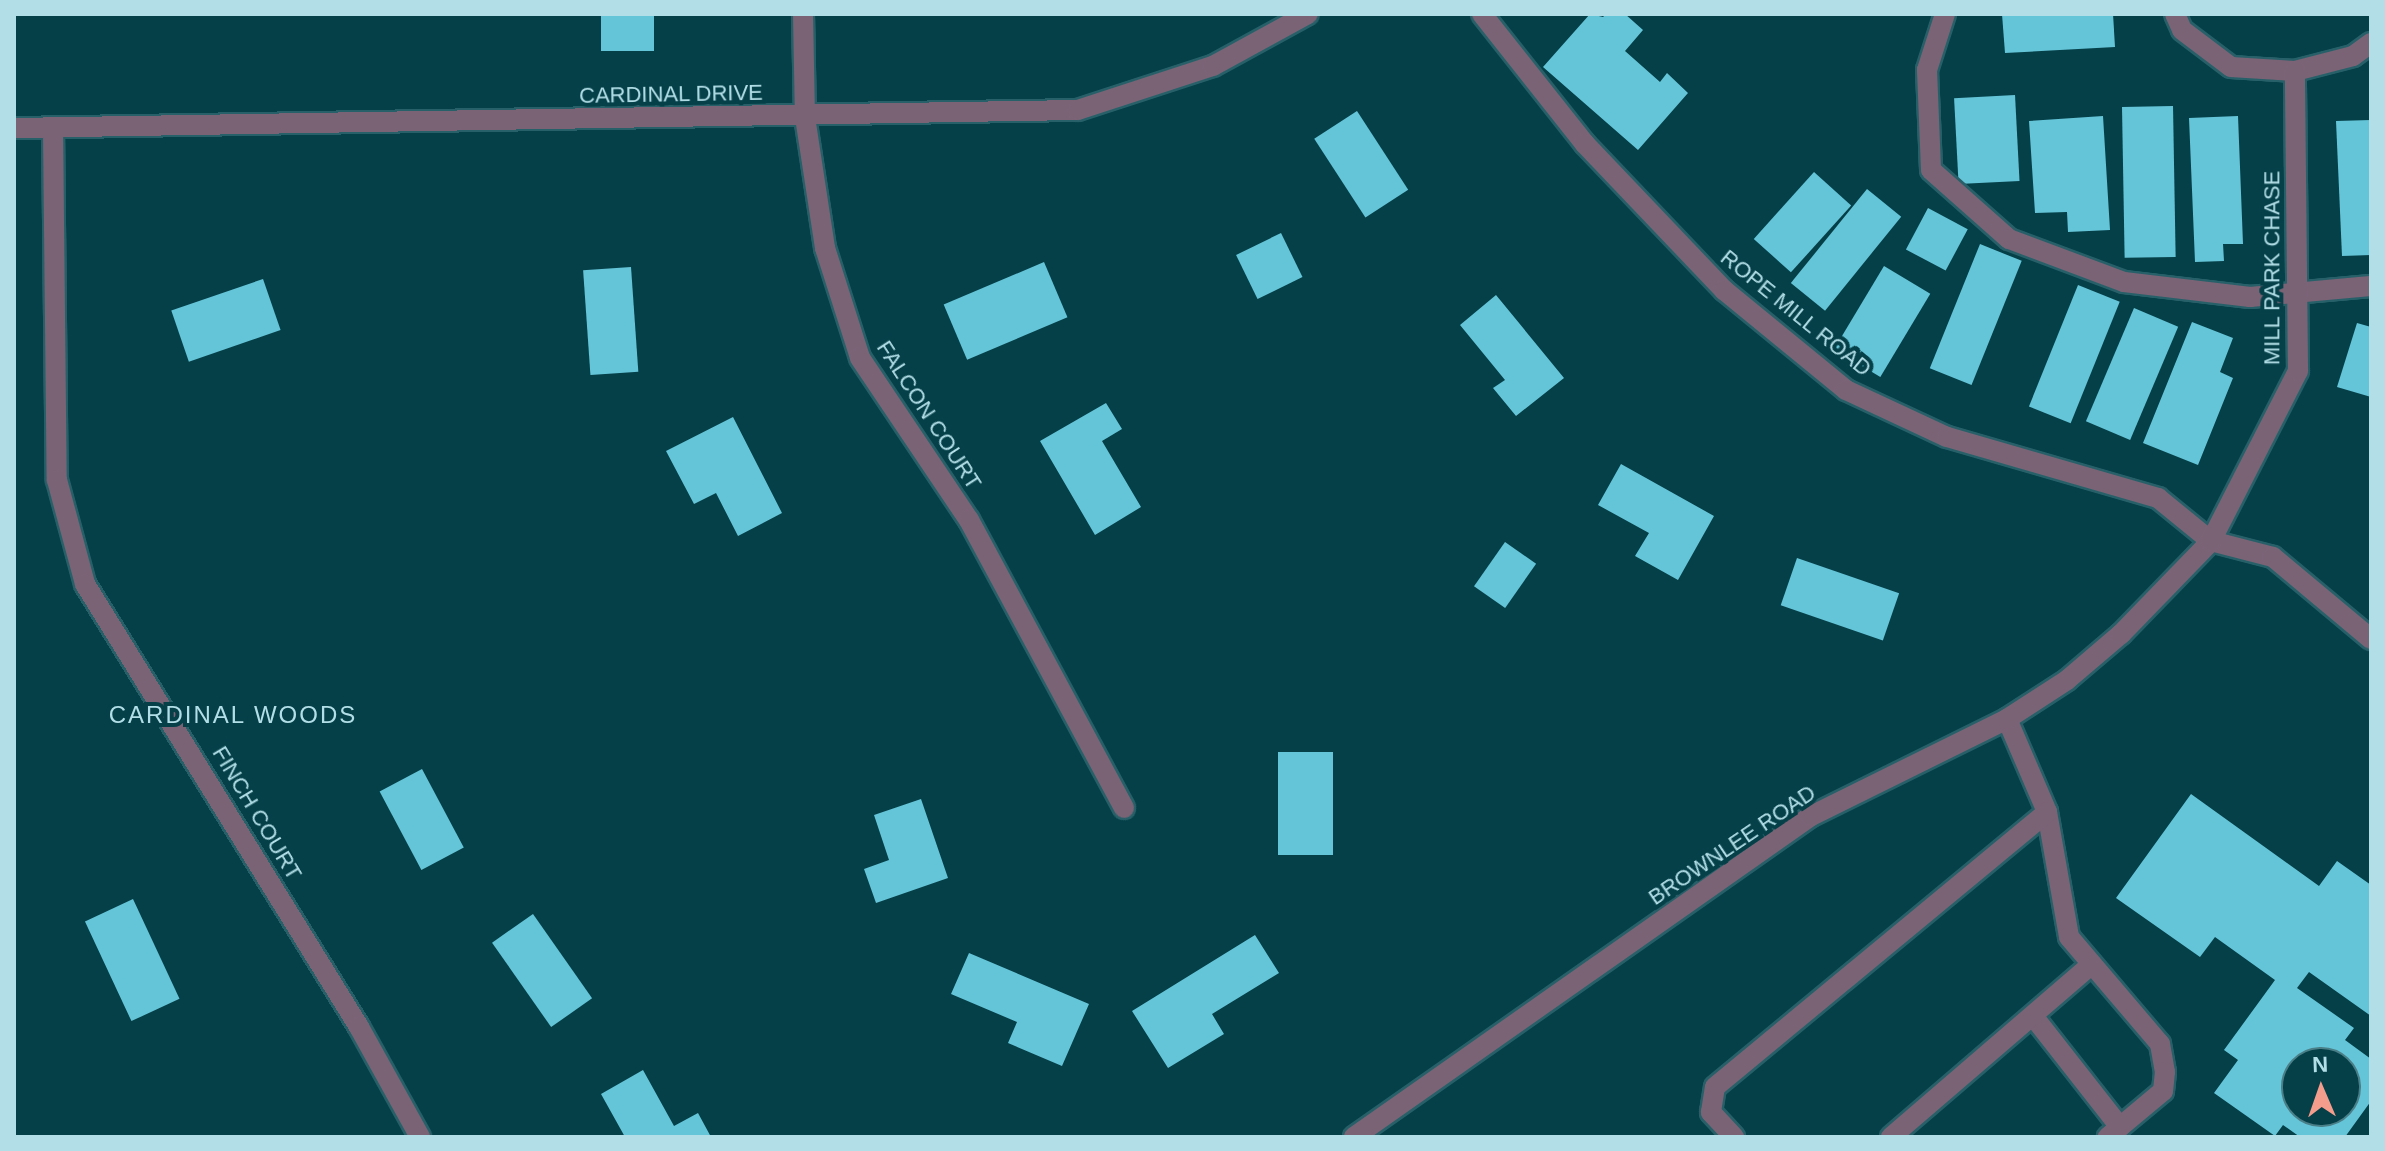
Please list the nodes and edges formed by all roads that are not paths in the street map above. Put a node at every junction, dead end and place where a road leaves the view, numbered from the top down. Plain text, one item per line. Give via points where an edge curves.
1 (803, 14) edge
2 (1308, 14) edge
3 (1482, 14) edge
4 (1945, 14) edge
5 (2175, 14) edge
6 (2371, 43) edge
7 (2295, 71) junction
8 (805, 117) junction
9 (53, 127) junction
10 (14, 128) edge
11 (2371, 286) edge
12 (2298, 293) junction
13 (2211, 541) junction
14 (2371, 639) edge
15 (2007, 719) junction
16 (1124, 808) dead end
17 (2047, 812) junction
18 (2092, 964) junction
19 (2033, 1016) junction
20 (2114, 1132) edge
21 (420, 1137) edge
22 (1354, 1137) edge
23 (1734, 1137) edge
24 (1891, 1137) edge

1 - 8 street, FALCON COURT
2 - 8 street, CARDINAL DRIVE via 1213,66 1078,110
3 - 13 street, ROPE MILL ROAD via 1585,144 1724,290 1846,390 1947,437 2158,498
4 - 12 street via 1927,70 1931,170 2009,239 2124,282 2250,297
5 - 7 street via 2182,30 2231,67
6 - 7 street via 2353,56
7 - 12 street, MILL PARK CHASE
8 - 9 street, CARDINAL DRIVE
8 - 16 street, FALCON COURT via 825,248 860,358 969,520
9 - 10 street, CARDINAL DRIVE
9 - 21 street, FINCH COURT via 57,480 85,584 359,1027
11 - 12 street
12 - 13 street, MILL PARK CHASE via 2298,371
13 - 14 street, ROPE MILL ROAD via 2273,557
13 - 15 street, BROWNLEE ROAD via 2121,634 2067,680
15 - 17 street
15 - 22 street, BROWNLEE ROAD via 1811,816
17 - 18 street via 2069,937
17 - 23 street via 1715,1087 1711,1112
18 - 19 street
18 - 20 street via 2160,1044 2165,1072 2163,1091
19 - 20 street
19 - 24 street

